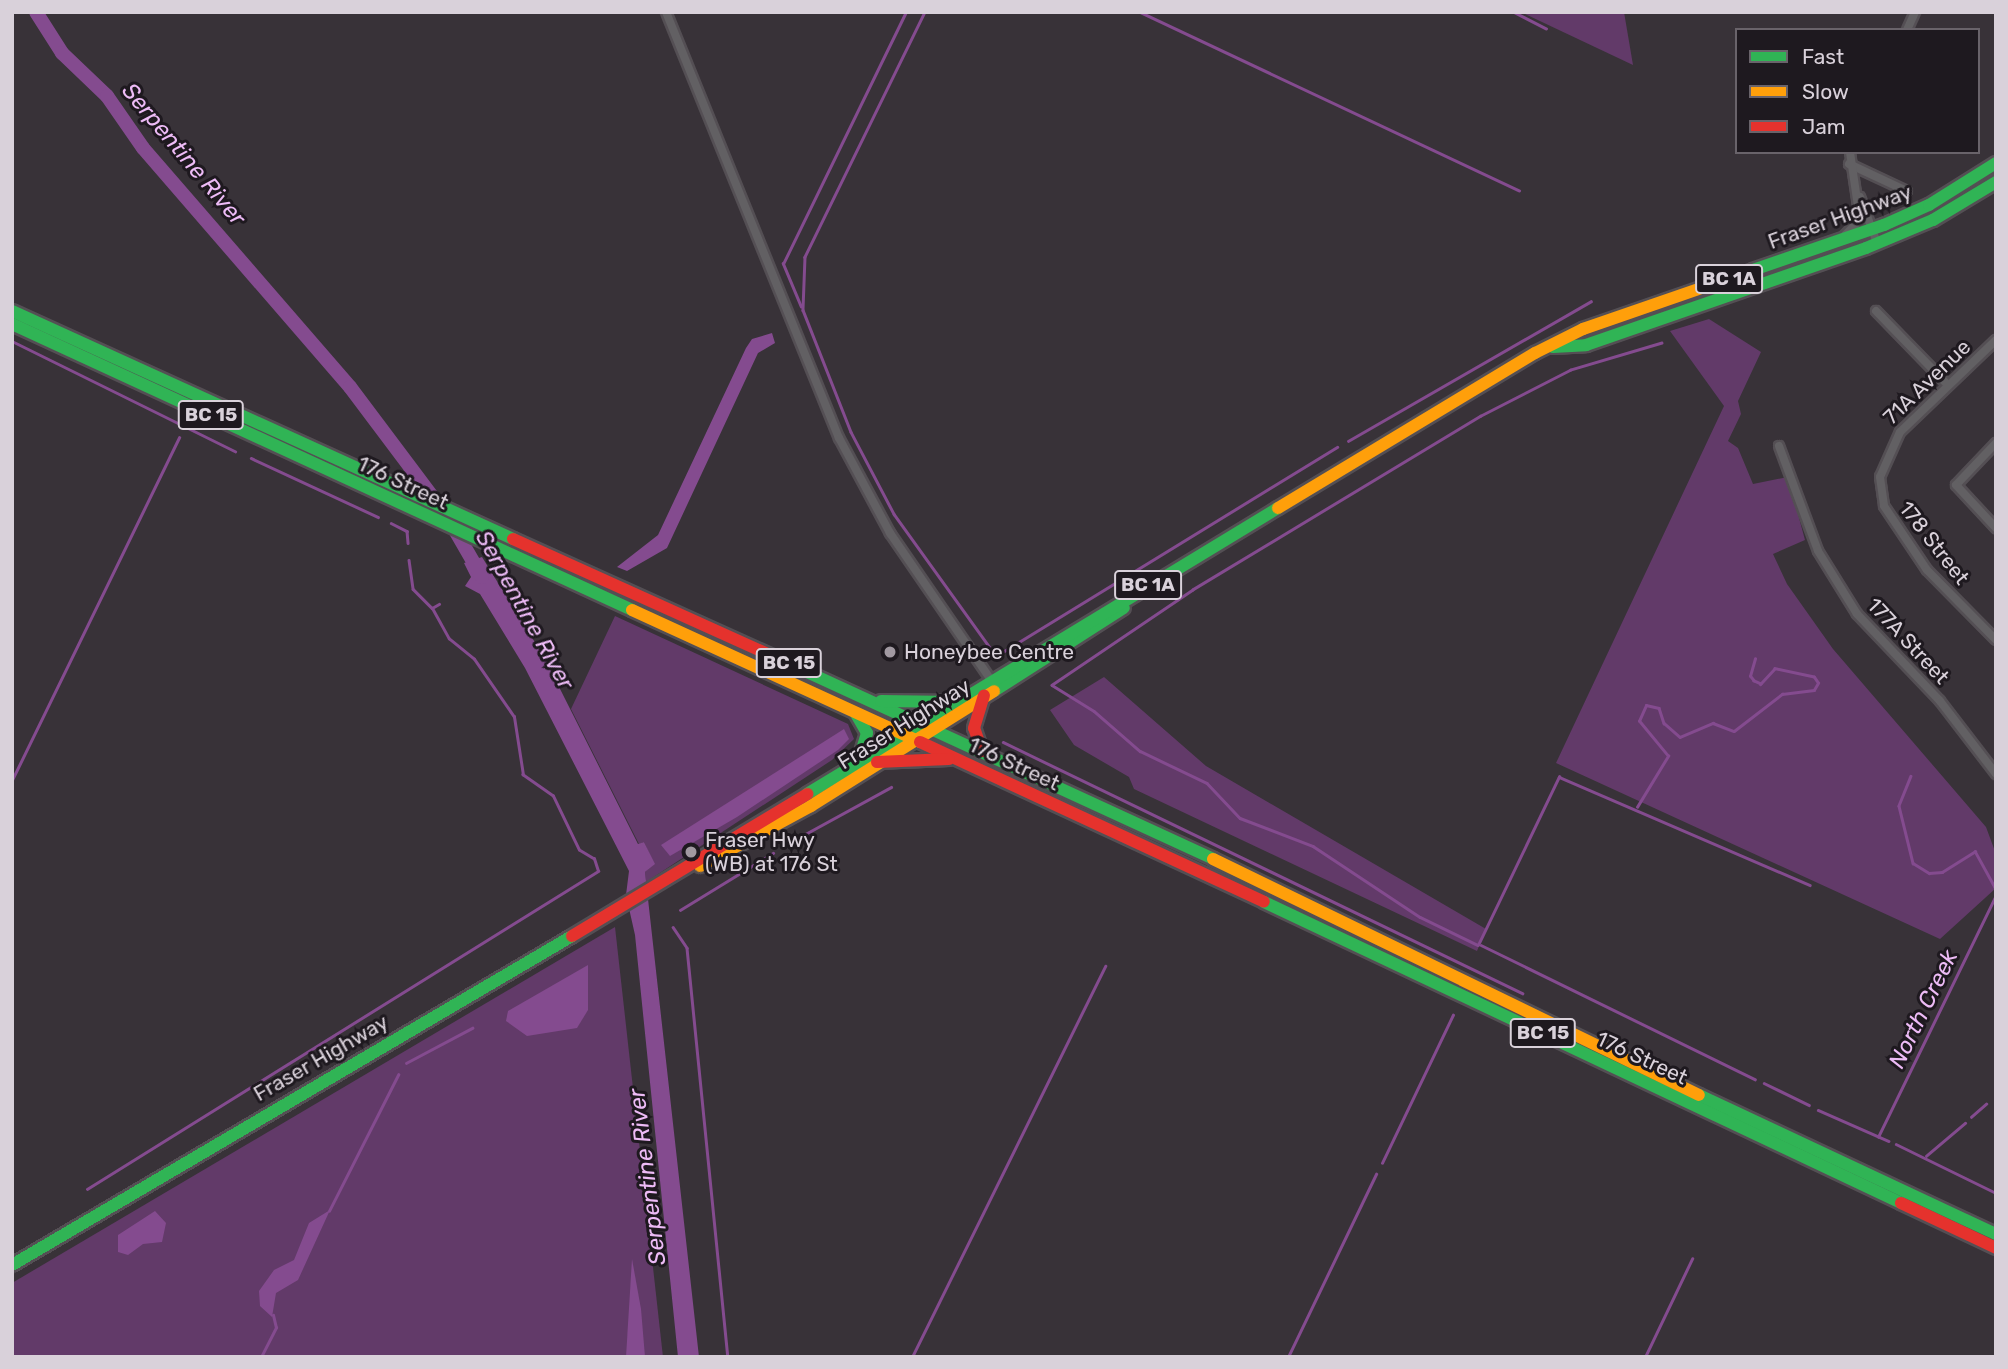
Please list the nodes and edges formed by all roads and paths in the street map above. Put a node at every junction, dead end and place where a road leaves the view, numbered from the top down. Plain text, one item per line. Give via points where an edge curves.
1 (666, 12) edge
2 (1915, 12) edge
3 (1908, 28) edge
4 (1850, 154) edge
5 (1996, 163) edge
6 (1849, 164) junction
7 (1996, 182) edge
8 (1857, 191) junction
9 (1907, 191) dead end
10 (1872, 229) junction
11 (1840, 239) junction
12 (1877, 243) junction
13 (12, 311) edge
14 (1876, 311) dead end
15 (12, 324) edge
16 (1996, 340) edge
17 (1535, 353) junction
18 (1948, 385) junction
19 (1996, 443) edge
20 (1779, 446) dead end
21 (1880, 493) joint
22 (1996, 528) edge
23 (1094, 624) junction
24 (1996, 640) edge
25 (991, 680) junction
26 (984, 696) junction
27 (872, 701) junction
28 (956, 702) junction
29 (855, 713) junction
30 (927, 726) junction
31 (908, 737) junction
32 (982, 751) junction
33 (957, 759) junction
34 (877, 762) junction
35 (856, 765) junction
36 (1996, 774) edge
37 (652, 888) junction
38 (1996, 1234) edge
39 (1996, 1248) edge
40 (12, 1265) edge

1 - 25 street via 839,438 890,533
2 - 3 street
4 - 6 street
5 - 10 main road, Fraser Highway / BC 1A via 1929,205
6 - 8 street
6 - 9 street
7 - 12 main road, Fraser Highway / BC 1A via 1933,220
8 - 10 street
8 - 11 street via 1860,220
10 - 11 main road, Fraser Highway / BC 1A
10 - 12 street
11 - 17 main road, Fraser Highway / BC 1A via 1583,330
12 - 17 main road, Fraser Highway / BC 1A via 1586,345
13 - 27 main road, 176 Street / BC 15
14 - 18 street
15 - 29 main road, 176 Street / BC 15
16 - 18 street, 71A Avenue
17 - 23 main road, Fraser Highway / BC 1A via 1202,553
18 - 21 street, 71A Avenue via 1890,444 1881,466
19 - 22 street via 1956,485
20 - 36 street, 177A Street via 1818,551 1857,614 1940,701
21 - 24 street, 178 Street via 1891,518 1932,576
23 - 25 main road, Fraser Highway / BC 1A
23 - 26 main road, Fraser Highway / BC 1A
23 - 30 main road
25 - 28 main road, Fraser Highway / BC 1A
26 - 30 main road, Fraser Highway / BC 1A
26 - 32 main road via 974,728
27 - 28 main road
27 - 30 main road, 176 Street / BC 15
28 - 30 main road, Fraser Highway / BC 1A
29 - 31 main road, 176 Street / BC 15
29 - 35 main road via 867,733
30 - 31 main road, Fraser Highway / BC 1A
30 - 32 main road, 176 Street / BC 15
31 - 33 main road, 176 Street / BC 15
31 - 34 main road, Fraser Highway
31 - 35 main road, Fraser Highway
32 - 38 main road, BC 15
33 - 34 main road
33 - 39 main road, 176 Street / BC 15
34 - 37 main road, Fraser Highway via 729,854
35 - 37 main road, Fraser Highway
37 - 40 main road, Fraser Highway

